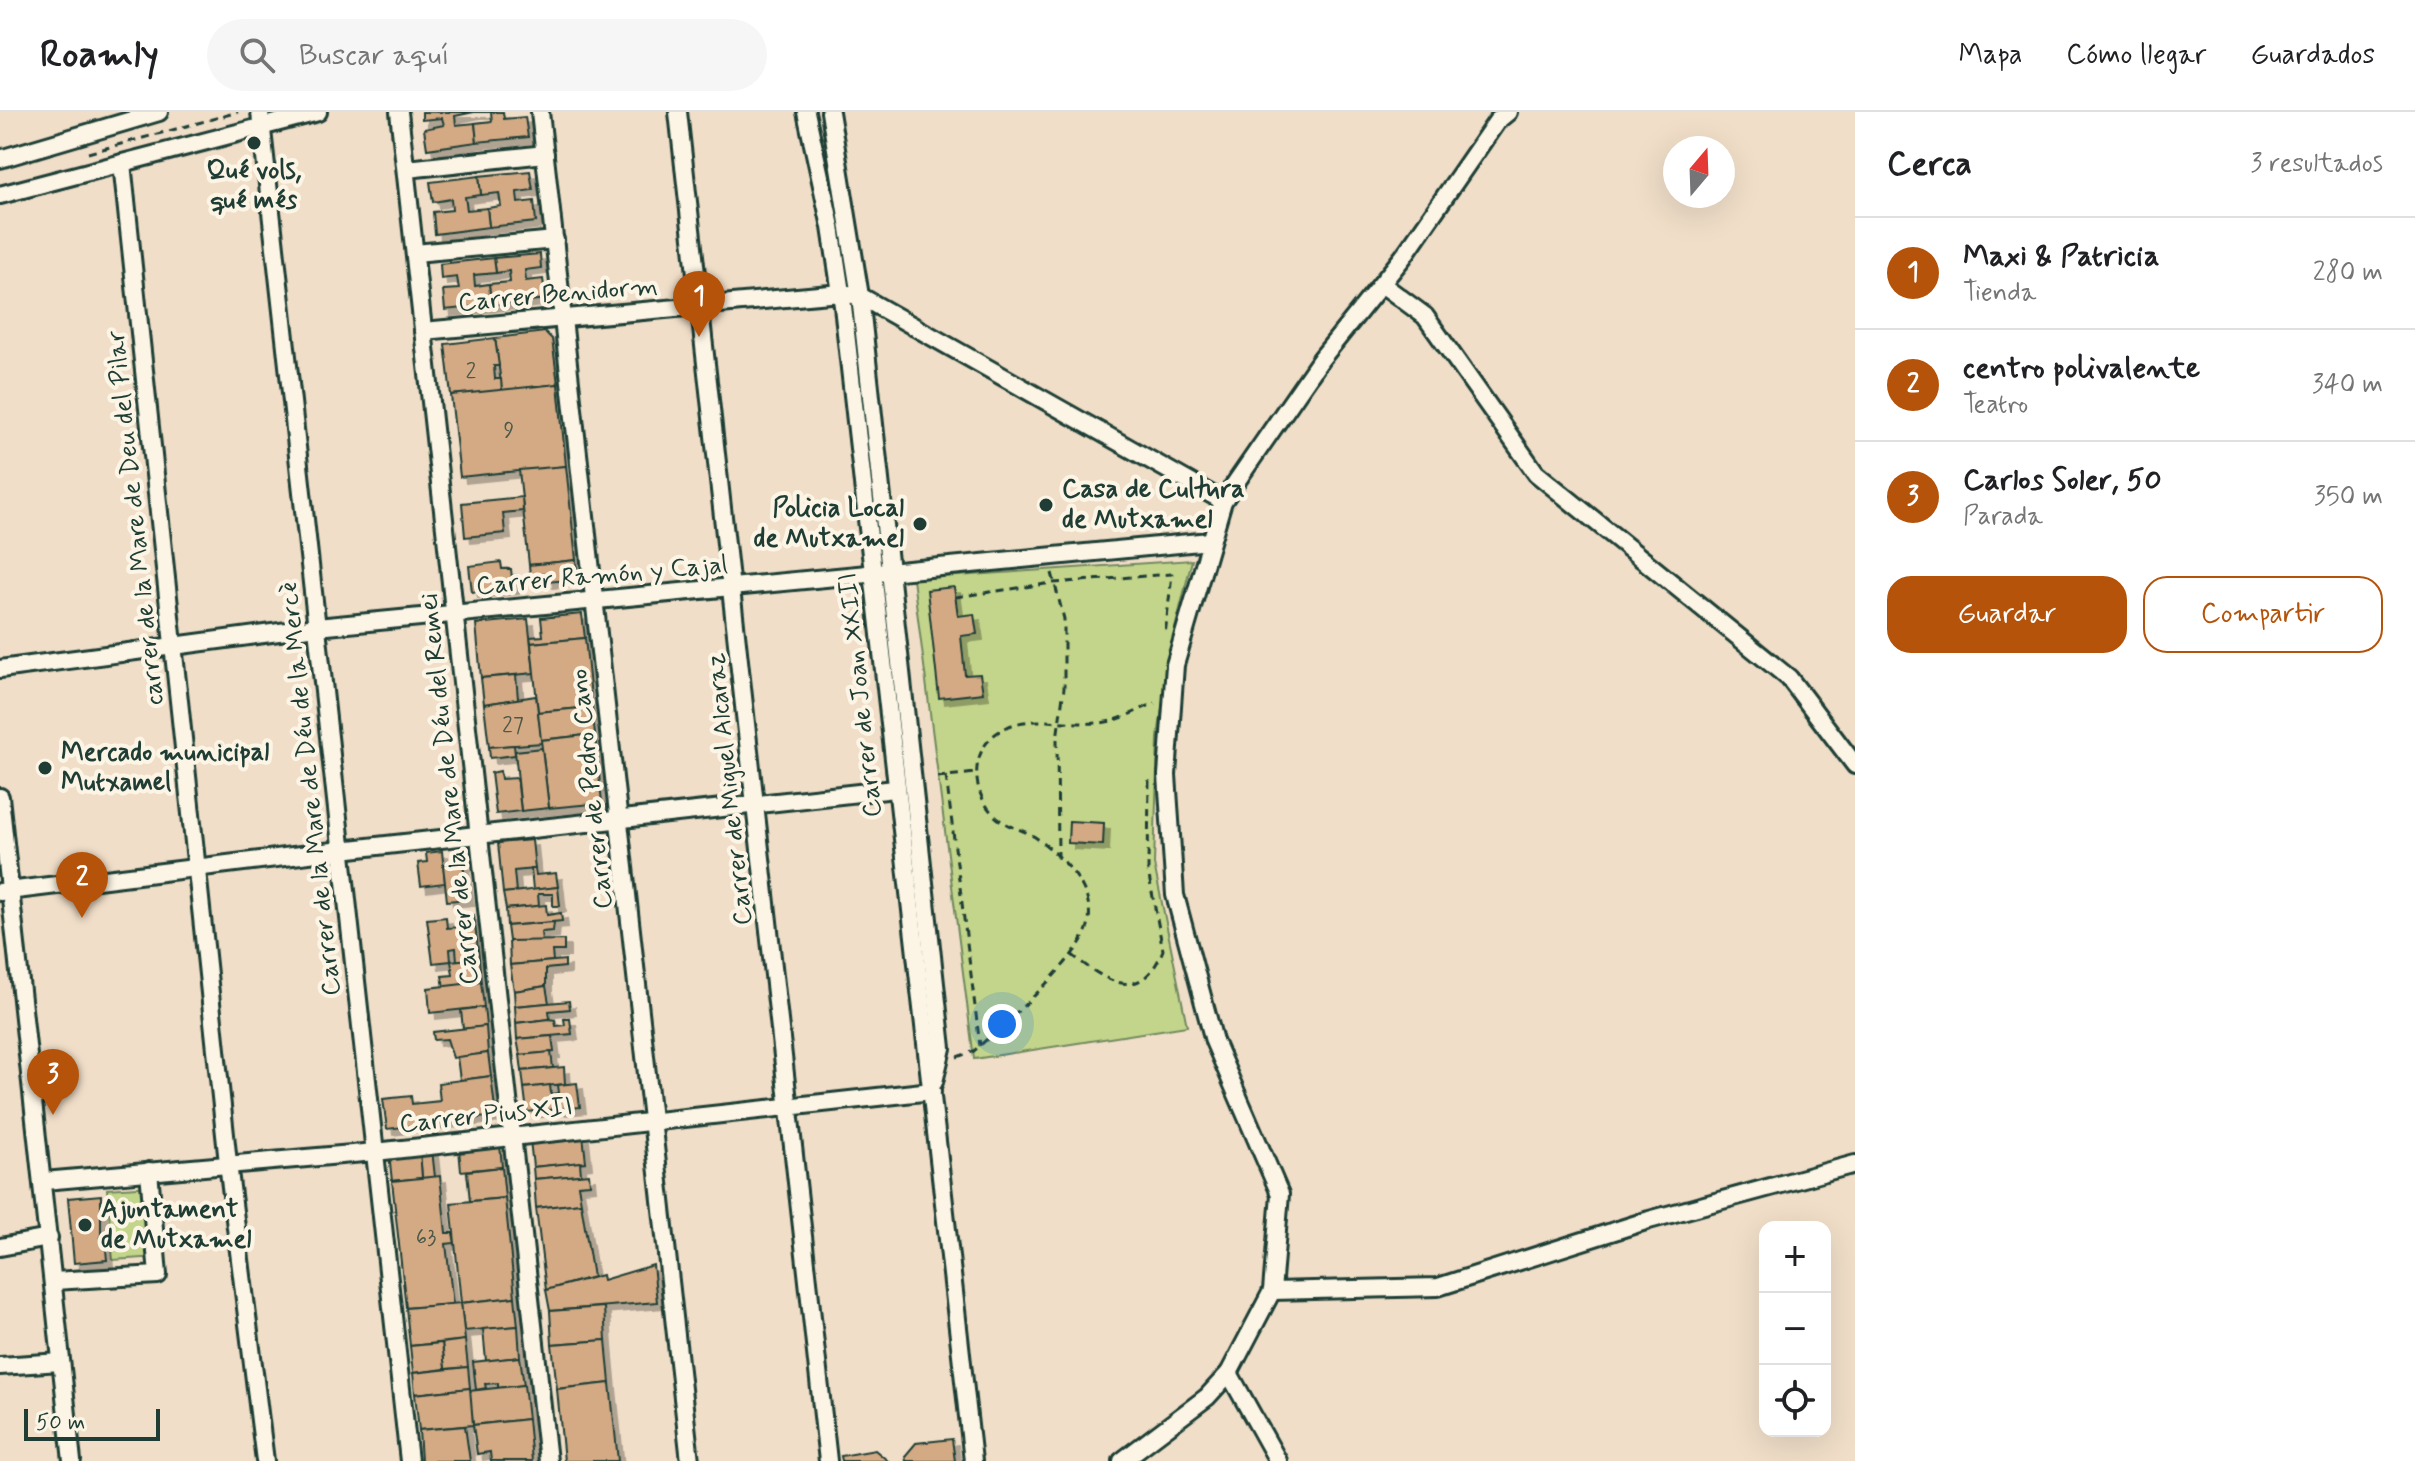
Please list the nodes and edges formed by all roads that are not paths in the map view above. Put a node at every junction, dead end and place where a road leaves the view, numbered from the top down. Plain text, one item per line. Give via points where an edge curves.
1 (159, 112) edge
2 (318, 112) edge
3 (399, 112) edge
4 (540, 112) edge
5 (678, 112) edge
6 (806, 112) edge
7 (830, 112) edge
8 (1508, 112) edge
9 (261, 120) edge
10 (545, 154) junction
11 (0, 159) edge
12 (122, 163) junction
13 (407, 169) junction
14 (0, 195) edge
15 (555, 240) junction
16 (415, 253) junction
17 (1383, 285) junction
18 (860, 296) junction
19 (842, 299) junction
20 (701, 306) junction
21 (563, 319) junction
22 (423, 331) junction
23 (1223, 501) junction
24 (1210, 541) junction
25 (890, 572) junction
26 (873, 574) junction
27 (732, 587) junction
28 (595, 600) junction
29 (455, 614) junction
30 (317, 627) junction
31 (175, 649) junction
32 (0, 669) edge
33 (1855, 765) edge
34 (895, 789) junction
35 (0, 797) edge
36 (756, 804) junction
37 (619, 819) junction
38 (479, 834) junction
39 (341, 850) junction
40 (196, 868) junction
41 (5, 891) edge
42 (932, 1091) junction
43 (789, 1107) junction
44 (653, 1122) junction
45 (512, 1137) junction
46 (375, 1152) junction
47 (228, 1163) junction
48 (1855, 1164) edge
49 (149, 1171) junction
50 (44, 1181) junction
51 (49, 1238) junction
52 (0, 1247) edge
53 (53, 1281) junction
54 (1272, 1291) junction
55 (61, 1362) junction
56 (0, 1366) edge
57 (1229, 1373) junction
58 (72, 1461) edge
59 (265, 1461) edge
60 (409, 1461) edge
61 (548, 1461) edge
62 (690, 1461) edge
63 (828, 1461) edge
64 (973, 1461) edge
65 (1122, 1461) edge
66 (1278, 1461) edge

1 - 11 street
2 - 9 street
3 - 13 street, Carrer de la Mare de Déu del Remei
4 - 10 street, Carrer de Pedro Cano
5 - 20 street, Carrer de Miguel Alcaraz
6 - 19 street, Carrer de Joan XXIII
7 - 18 street, Carrer de Joan XXIII
8 - 17 street
9 - 12 street
9 - 30 street, Carrer de la Mare de Déu de la Mercè
10 - 13 street
10 - 15 street, Carrer de Pedro Cano
12 - 14 street
12 - 31 street, carrer de la Mare de Deu del Pilar
13 - 16 street, Carrer de la Mare de Déu del Remei
15 - 16 street
15 - 21 street, Carrer de Pedro Cano
16 - 22 street, Carrer de la Mare de Déu del Remei
17 - 23 street via 1321,359
17 - 33 street via 1425,316 1536,473 1789,678
18 - 19 street
18 - 23 street
18 - 25 street, Carrer de Joan XXIII
19 - 20 street, Carrer Benidorm
19 - 26 street, Carrer de Joan XXIII
20 - 21 street, Carrer Benidorm
20 - 27 street, Carrer de Miguel Alcaraz
21 - 22 street, Carrer Benidorm
21 - 28 street, Carrer de Pedro Cano
22 - 29 street, Carrer de la Mare de Déu del Remei
23 - 24 street
24 - 25 street, Carrer Ramón y Cajal
24 - 54 street via 1175,665 1167,775 1175,895 1214,1041 1280,1194
25 - 26 street, Carrer Ramón y Cajal
25 - 42 street, Carrer de Joan XXIII via 942,1048
26 - 27 street, Carrer Ramón y Cajal
26 - 34 street, Carrer de Joan XXIII
27 - 28 street, Carrer Ramón y Cajal
27 - 36 street, Carrer de Miguel Alcaraz
28 - 29 street, Carrer Ramón y Cajal
28 - 37 street, Carrer de Pedro Cano
29 - 30 street, Carrer Ramón y Cajal
29 - 38 street, Carrer de la Mare de Déu del Remei
30 - 31 street, Carrer Ramón y Cajal
30 - 39 street, Carrer de la Mare de Déu de la Mercè
31 - 32 street, Carrer Ramón y Cajal
31 - 40 street, carrer de la Mare de Deu del Pilar
34 - 36 street
34 - 42 street, Carrer de Joan XXIII
35 - 41 street
36 - 37 street
36 - 43 street, Carrer de Miguel Alcaraz
37 - 38 street
37 - 44 street, Carrer de Pedro Cano
38 - 39 street
38 - 45 street, Carrer de la Mare de Déu del Remei
39 - 40 street
39 - 46 street, Carrer de la Mare de Déu de la Mercè
40 - 41 street
40 - 47 street, carrer de la Mare de Deu del Pilar
41 - 50 street
42 - 43 street, Carrer Pius XII
42 - 64 street, Carrer de Joan XXIII
43 - 44 street, Carrer Pius XII
43 - 63 street, Carrer de Miguel Alcaraz
44 - 45 street, Carrer Pius XII
44 - 62 street, Carrer de Pedro Cano
45 - 46 street, Carrer Pius XII
45 - 61 street, Carrer de la Mare de Déu del Remei
46 - 47 street, Carrer Pius XII
46 - 60 street, Carrer de la Mare de Déu de la Mercè
47 - 49 street, Carrer Pius XII
47 - 59 street, carrer de la Mare de Deu del Pilar
48 - 54 street via 1649,1220 1438,1287
49 - 50 street, Carrer Pius XII
49 - 53 street via 158,1275
50 - 51 street
51 - 52 street
51 - 53 street
53 - 55 street
54 - 57 street
55 - 56 street
55 - 58 street
57 - 65 street via 1207,1397
57 - 66 street

